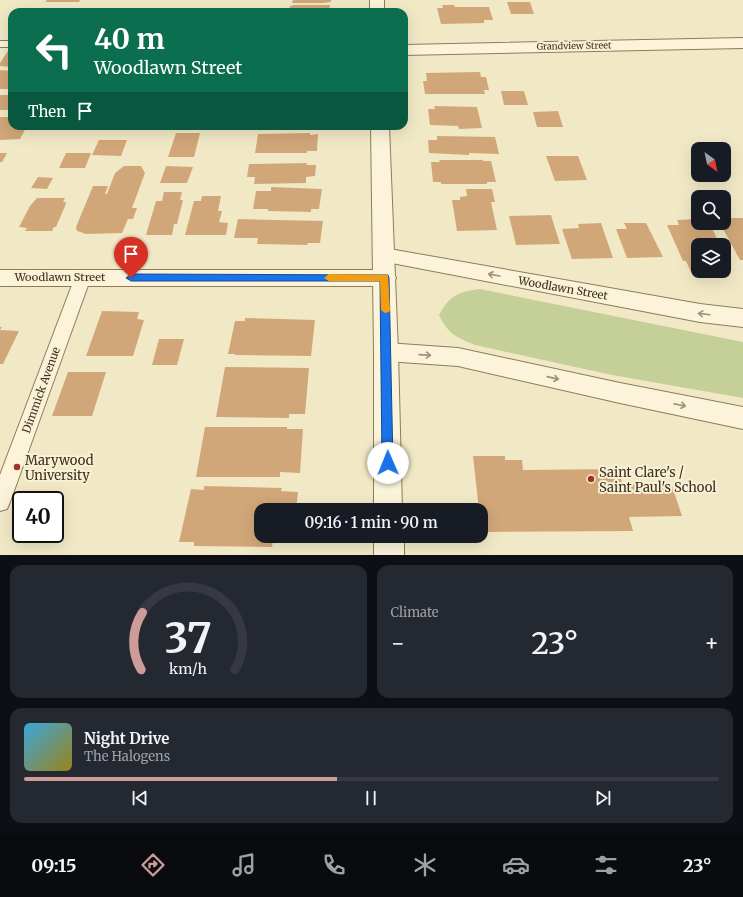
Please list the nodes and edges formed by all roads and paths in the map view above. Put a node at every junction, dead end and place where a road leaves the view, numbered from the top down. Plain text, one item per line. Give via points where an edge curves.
1 (743, 43) edge
2 (408, 50) edge
3 (380, 130) edge
4 (384, 255) junction
5 (0, 278) edge
6 (83, 278) junction
7 (384, 278) junction
8 (743, 318) edge
9 (386, 352) junction
10 (743, 418) edge
11 (0, 502) edge
12 (388, 503) edge
13 (389, 543) edge
14 (389, 555) edge

1 - 2 street, Grandview Street
3 - 4 street
4 - 7 street
8 -> 4 street, Woodlawn Street via 700,313
5 - 6 street, Woodlawn Street
6 - 7 street, Woodlawn Street
6 - 11 lane, Dimmick Avenue
7 - 9 street
9 -> 10 street via 458,357 620,394
9 - 12 street
13 - 14 street

